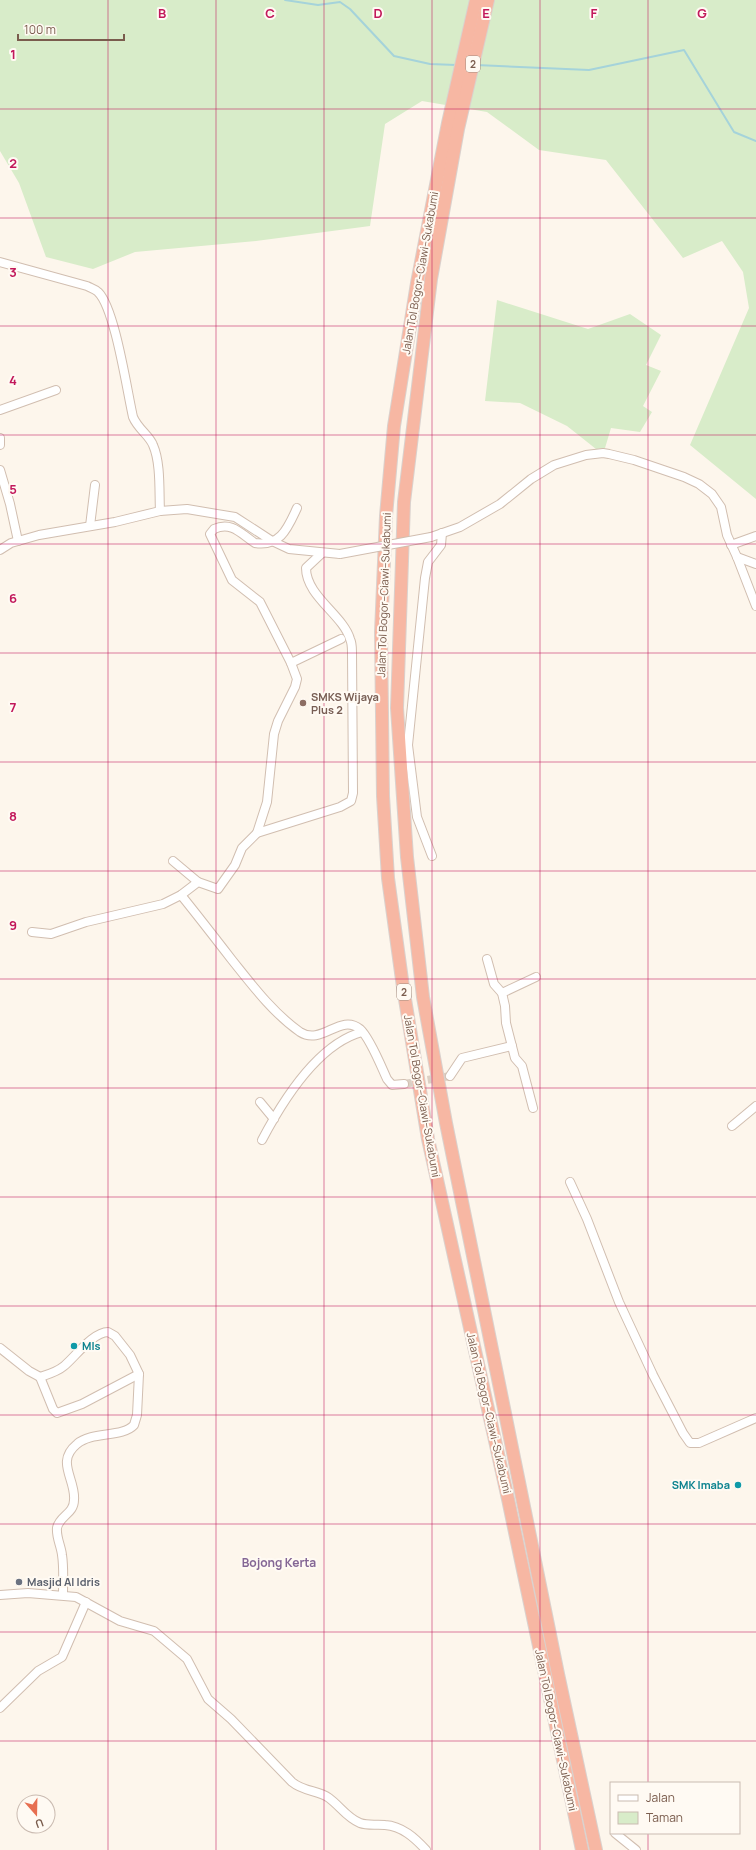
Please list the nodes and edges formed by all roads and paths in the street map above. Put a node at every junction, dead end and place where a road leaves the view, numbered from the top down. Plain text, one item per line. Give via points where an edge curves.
1 (476, 0) edge
2 (488, 0) edge
3 (453, 126) junction
4 (0, 262) edge
5 (56, 390) dead end
6 (0, 410) edge
7 (0, 438) edge
8 (0, 445) edge
9 (0, 470) edge
10 (95, 485) dead end
11 (297, 508) dead end
12 (160, 511) junction
13 (90, 526) junction
14 (442, 533) junction
15 (756, 536) edge
16 (18, 541) junction
17 (272, 541) junction
18 (731, 545) junction
19 (0, 550) edge
20 (322, 553) junction
21 (738, 557) junction
22 (756, 564) edge
23 (756, 606) edge
24 (341, 639) dead end
25 (291, 663) junction
26 (257, 833) junction
27 (432, 856) dead end
28 (172, 861) dead end
29 (198, 882) junction
30 (181, 895) junction
31 (32, 932) dead end
32 (487, 959) dead end
33 (536, 977) dead end
34 (502, 993) junction
35 (362, 1032) junction
36 (512, 1046) junction
37 (450, 1076) dead end
38 (404, 1084) tunnel mouth
39 (260, 1102) dead end
40 (756, 1106) edge
41 (533, 1108) dead end
42 (274, 1119) junction
43 (732, 1126) dead end
44 (262, 1140) dead end
45 (570, 1182) dead end
46 (0, 1348) edge
47 (139, 1374) junction
48 (40, 1377) junction
49 (756, 1418) edge
50 (0, 1595) edge
51 (63, 1595) junction
52 (86, 1602) junction
53 (0, 1708) edge
54 (616, 1834) edge
55 (426, 1850) edge
56 (582, 1850) edge
57 (596, 1850) edge
58 (636, 1850) edge

1 - 3 highway, Jalan Tol Bogor–Ciawi–Sukabumi / 2
2 - 3 highway, Jalan Tol Bogor–Ciawi–Sukabumi / 2
3 - 56 highway, Jalan Tol Bogor–Ciawi–Sukabumi / 2 via 417,283 394,426 386,516 381,632 383,796 388,878 428,1139
3 - 57 highway, Jalan Tol Bogor–Ciawi–Sukabumi / 2 via 431,279 404,502 397,708 407,857 423,997 446,1123
4 - 12 street via 98,291 112,323 133,417 151,442 156,454
5 - 6 street
7 - 8 street
9 - 16 street
10 - 13 street
11 - 17 street via 285,534
12 - 13 street
12 - 17 street via 196,510 230,516
13 - 16 street
14 - 18 street via 460,527 500,504 531,479 554,465 602,453 666,470 709,490 721,507
14 - 20 street, bridge via 340,554
14 - 27 street via 441,545 428,562 425,578 408,745 417,818
15 - 18 street
16 - 19 street
17 - 20 street via 289,549
17 - 25 street via 255,543 236,529 226,526 214,528 210,534 230,578 258,599
18 - 21 street
20 - 26 street via 306,568 306,577 350,639 353,793 351,800 340,807
21 - 22 street
21 - 23 street
24 - 25 street
25 - 26 street via 297,682 274,734 266,802
26 - 29 street via 242,848 235,865 219,888 214,889
28 - 29 street
29 - 30 street
30 - 31 street via 163,904 86,922 51,934
30 - 35 street via 271,1007 300,1032 318,1036 339,1025 350,1025
32 - 34 street via 494,984
33 - 34 street
34 - 36 street
35 - 38 street via 387,1079 392,1085
35 - 42 street via 343,1039 320,1058 290,1092
36 - 37 street via 462,1058
36 - 41 street via 516,1061 522,1066
39 - 42 street
40 - 43 street
42 - 44 street
45 - 49 street via 619,1302 653,1374 690,1443 699,1443
46 - 48 street
47 - 48 street via 82,1404 57,1413 54,1412
47 - 48 street via 134,1361 123,1346 112,1333 105,1332 98,1335 64,1366
47 - 51 street via 137,1415 134,1425 126,1430 80,1441 70,1451 67,1470 74,1500 71,1511 59,1522 57,1530 62,1556
50 - 51 street
51 - 52 street
52 - 53 street via 64,1655 38,1671
52 - 55 street via 120,1621 149,1629 164,1638 188,1662 208,1699 296,1785 328,1797 348,1816 360,1823 400,1828
54 - 58 street

